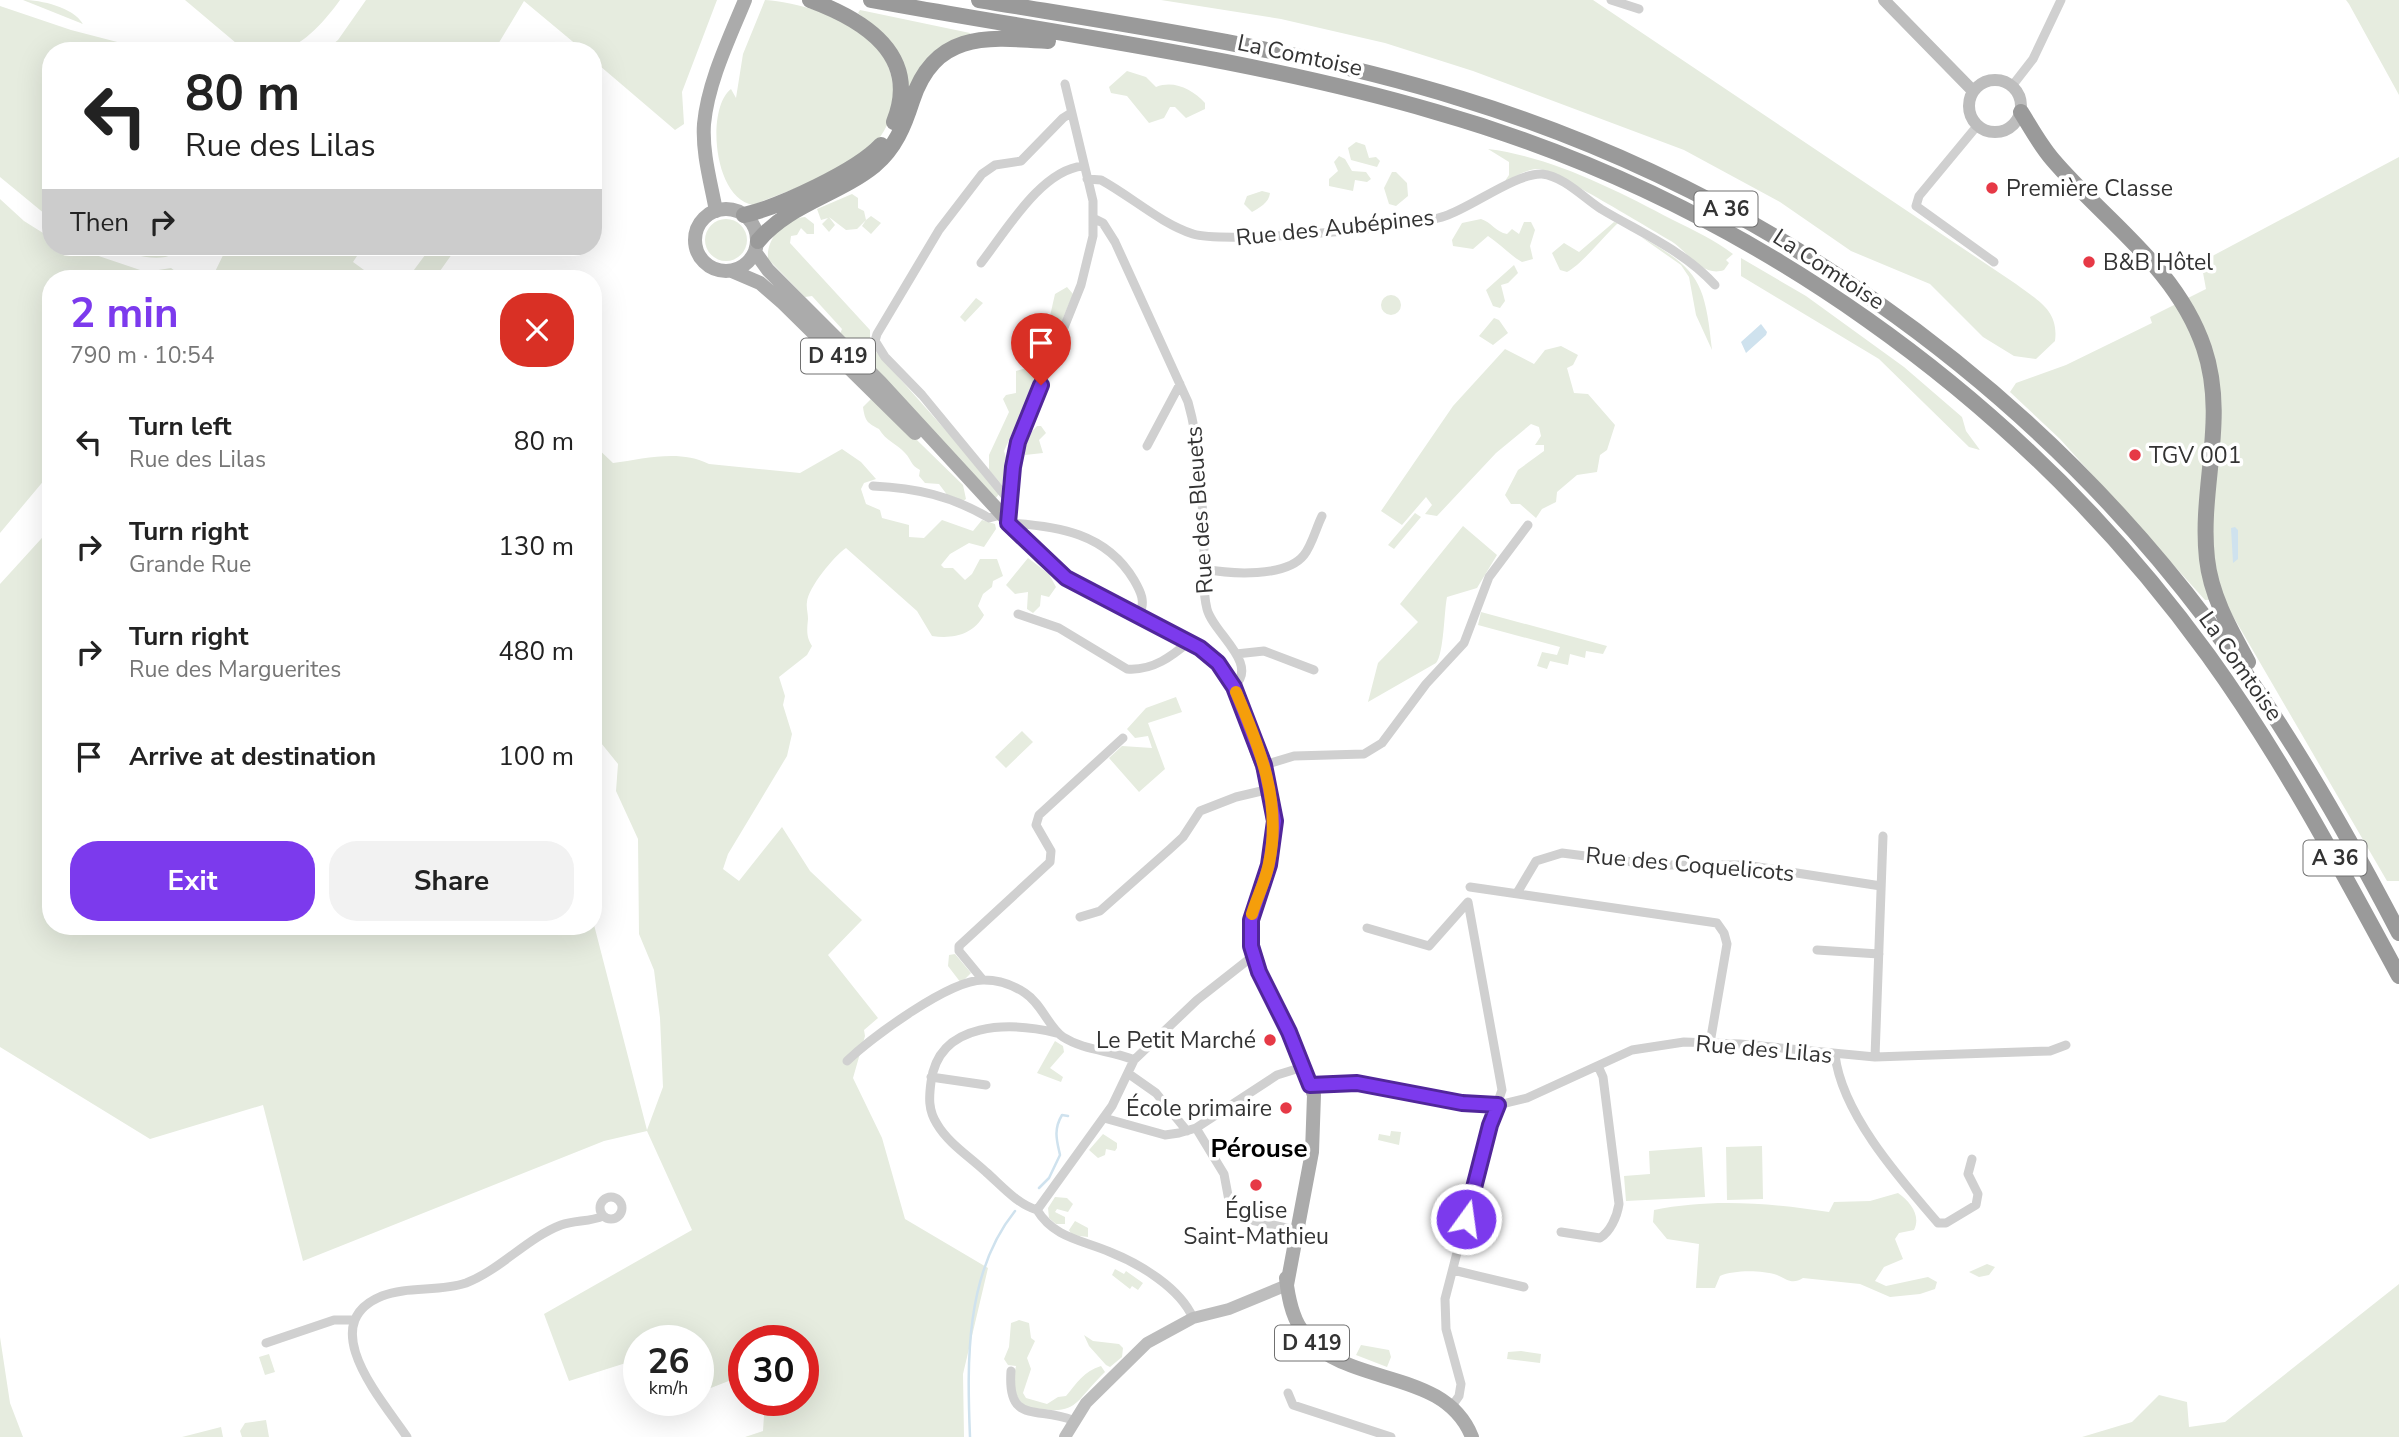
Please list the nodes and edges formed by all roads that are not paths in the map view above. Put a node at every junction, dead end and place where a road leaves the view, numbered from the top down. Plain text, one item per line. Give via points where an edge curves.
1 (810, 0) edge
2 (871, 0) edge
3 (979, 0) edge
4 (1611, 0) edge
5 (1884, 0) edge
6 (2060, 0) edge
7 (744, 1) edge
8 (1639, 9) dead end
9 (1111, 42) junction
10 (1065, 84) dead end
11 (2012, 86) junction
12 (1973, 91) junction
13 (2021, 112) junction
14 (1071, 113) junction
15 (1977, 126) junction
16 (1083, 166) junction
17 (1087, 179) junction
18 (716, 211) junction
19 (744, 215) junction
20 (1095, 219) junction
21 (757, 246) junction
22 (1994, 262) dead end
23 (981, 263) dead end
24 (732, 271) junction
25 (1714, 285) dead end
26 (1180, 384) junction
27 (1147, 446) dead end
28 (938, 451) junction
29 (873, 486) dead end
30 (1011, 503) junction
31 (1322, 516) dead end
32 (1004, 519) junction
33 (1528, 525) dead end
34 (1205, 569) junction
35 (1017, 614) dead end
36 (1139, 615) junction
37 (1190, 641) junction
38 (1236, 654) junction
39 (1314, 670) dead end
40 (1234, 687) junction
41 (1123, 738) dead end
42 (2288, 738) junction
43 (1264, 765) junction
44 (1270, 789) junction
45 (1883, 836) dead end
46 (1881, 886) junction
47 (1470, 887) dead end
48 (1517, 892) junction
49 (1080, 917) dead end
50 (1367, 928) dead end
51 (2399, 933) edge
52 (1818, 950) dead end
53 (1879, 954) junction
54 (1253, 956) junction
55 (2399, 976) edge
56 (983, 980) junction
57 (1057, 1033) junction
58 (1710, 1043) junction
59 (2066, 1045) dead end
60 (1835, 1055) junction
61 (1875, 1057) junction
62 (1134, 1060) junction
63 (847, 1061) dead end
64 (1598, 1066) junction
65 (1129, 1074) junction
66 (931, 1077) junction
67 (1307, 1079) junction
68 (986, 1085) dead end
69 (1498, 1105) junction
70 (1104, 1118) junction
71 (1192, 1129) junction
72 (1972, 1159) dead end
73 (1037, 1210) junction
74 (603, 1216) dead end
75 (1291, 1229) junction
76 (1561, 1232) dead end
77 (1452, 1270) junction
78 (1287, 1285) junction
79 (1524, 1287) dead end
80 (1193, 1318) junction
81 (354, 1320) junction
82 (267, 1343) dead end
83 (1011, 1371) dead end
84 (1288, 1393) dead end
85 (1452, 1406) junction
86 (1072, 1420) junction
87 (1466, 1432) edge
88 (407, 1437) edge
89 (1065, 1437) edge
90 (1391, 1437) edge

1 - 19 highway via 851,16 882,41 900,82 896,119 882,143 866,158 783,203
2 - 9 highway, La Comtoise / A 36
3 - 42 highway, La Comtoise / A 36 via 1261,49 1430,89 1589,145 1742,218 1891,313 2036,431 2107,502 2181,587
4 - 8 street
5 - 12 main road
6 - 11 street via 2034,59
7 - 18 main road via 704,125
9 - 21 highway via 989,38 948,50 922,77 903,128 883,158 781,219
9 - 55 highway, La Comtoise / A 36 via 1383,97 1548,149 1725,231 1880,329 2017,440 2084,506 2161,593 2210,657 2281,766
10 - 14 street
11 - 12 main road via 1987,81
11 - 13 main road
12 - 15 main road via 1968,110
13 - 15 main road via 2003,132
13 - 42 highway via 2054,161 2170,282 2200,337 2215,406 2206,532 2209,571 2225,617
14 - 16 street
14 - 30 street via 1021,161 995,165 982,174 932,242 875,341
15 - 22 street via 1919,196 1916,206
16 - 17 street
16 - 23 street via 1066,169 1046,182
17 - 20 street
17 - 25 street, Rue des Aubépines via 1101,180 1192,234 1249,237 1423,222 1455,213 1537,174 1557,179 1690,261
18 - 19 main road via 730,209
18 - 24 main road via 701,223 696,248 712,268
19 - 21 main road via 754,226
20 - 26 street, Rue des Bleuets via 1115,242
20 - 30 street via 1081,285 1018,442
21 - 24 main road via 744,267
21 - 28 main road, D 419 via 768,270 829,329
24 - 28 main road, D 419 via 760,283 783,303
26 - 27 street
26 - 34 street, Rue des Bleuets via 1195,428
28 - 32 main road, D 419
29 - 32 street via 923,491 964,503 989,518
30 - 32 street
31 - 34 street via 1305,554 1290,567 1238,574
32 - 36 main road, D 419 via 1066,578
32 - 36 street via 1069,531 1105,546 1140,590 1144,604
33 - 43 street via 1489,577 1464,643 1382,743 1364,754 1294,756
34 - 38 street, Rue des Bleuets via 1208,610
35 - 37 street via 1059,628 1127,669 1140,670 1163,661
36 - 37 main road, D 419
37 - 40 main road, D 419 via 1218,663
38 - 39 street via 1264,651
38 - 40 street via 1243,673
40 - 43 main road, D 419
41 - 56 street via 1039,815 1036,825 1051,851 1050,862 958,946
42 - 51 highway, La Comtoise / A 36
43 - 44 main road, D 419
44 - 49 street via 1200,811 1183,837 1100,911
44 - 54 main road, D 419 via 1274,830 1269,865 1251,920
45 - 46 street
46 - 48 street, Rue des Coquelicots via 1745,865 1656,865 1562,853 1536,861
46 - 53 street
47 - 48 street
48 - 58 street via 1717,923 1727,944
50 - 69 street via 1429,946 1468,902 1502,1090
52 - 53 street
53 - 61 street
54 - 62 street
54 - 67 main road, D 419
56 - 57 street via 1027,994
56 - 63 street via 918,1009 871,1038
57 - 62 street via 1089,1049
57 - 66 street via 1023,1026 981,1029 949,1046
58 - 60 street, Rue des Lilas
58 - 64 street, Rue des Lilas via 1632,1050
59 - 61 street, Rue des Lilas via 2050,1051
60 - 61 street, Rue des Lilas
60 - 72 street via 1836,1069 1869,1136 1938,1223 1976,1205 1978,1194 1968,1174
62 - 65 street
64 - 69 street, Rue des Lilas via 1527,1098
64 - 76 street via 1603,1077 1617,1214 1600,1238
65 - 70 street
65 - 71 street via 1162,1098
66 - 68 street
66 - 73 street via 928,1099 943,1132 1013,1196
67 - 69 street, Rue des Lilas
67 - 71 street, Rue des Lilas via 1269,1080
67 - 75 main road via 1305,1149
67 - 78 main road, D 419 via 1315,1111 1313,1145
69 - 77 street
70 - 71 street via 1165,1135
70 - 73 street
71 - 75 street via 1223,1170 1230,1206 1243,1216
73 - 80 street via 1055,1232 1114,1253 1142,1270 1183,1299
74 - 81 street via 562,1225 465,1283 382,1296 361,1309
75 - 78 main road via 1284,1272
77 - 79 street
77 - 85 street via 1445,1299 1446,1329 1461,1390
78 - 80 main road
78 - 85 main road, D 419 via 1300,1328 1322,1350 1415,1386
80 - 86 main road via 1140,1349
81 - 82 street via 334,1320
81 - 88 street via 351,1337 356,1358
83 - 86 street via 1009,1390 1016,1405
84 - 90 street via 1293,1405
85 - 87 main road, D 419
86 - 89 main road

